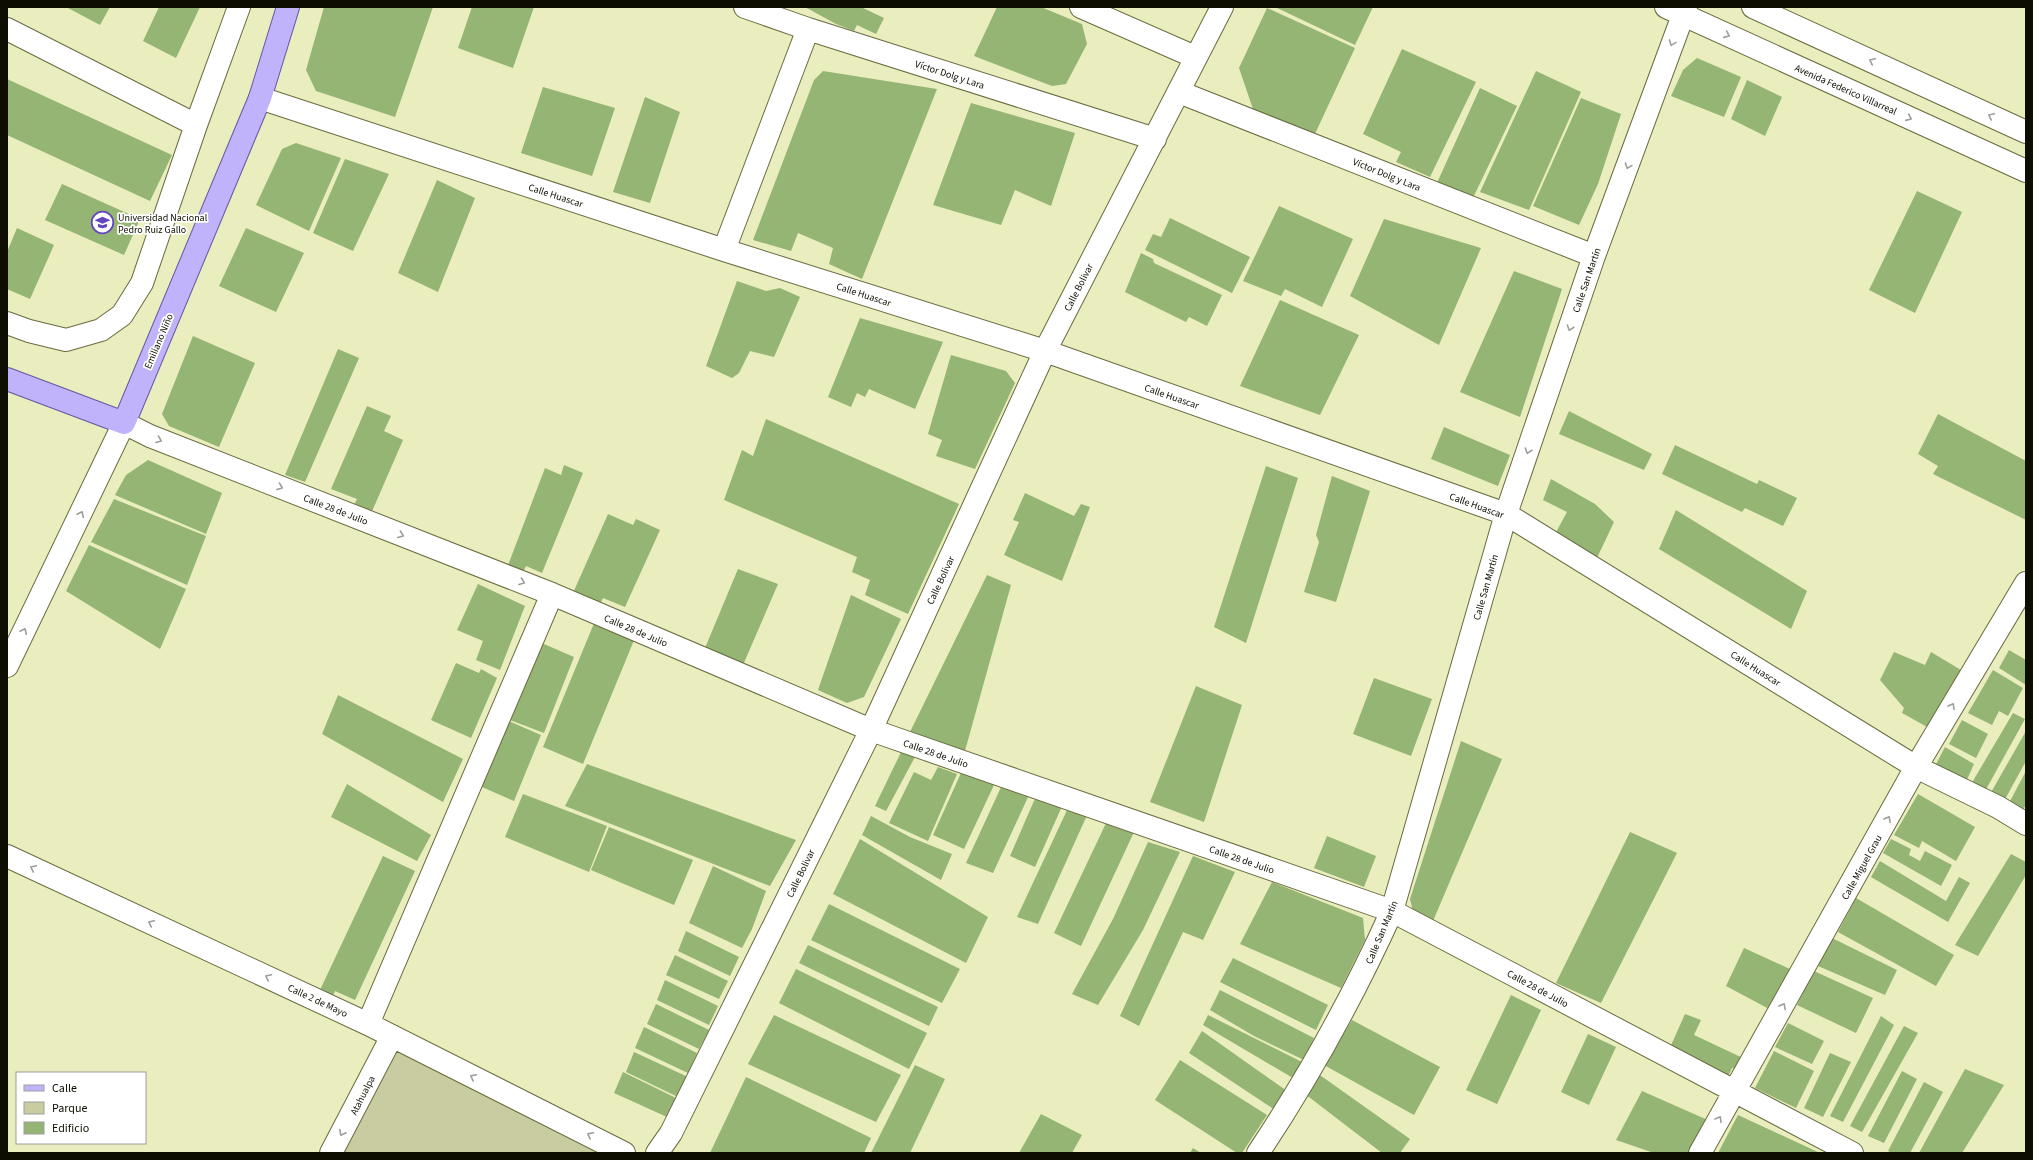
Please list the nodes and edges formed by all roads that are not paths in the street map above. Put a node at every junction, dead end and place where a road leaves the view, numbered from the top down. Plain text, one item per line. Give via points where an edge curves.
1 (239, 7) edge
2 (288, 7) edge
3 (745, 7) edge
4 (1081, 7) edge
5 (1222, 7) edge
6 (1753, 7) edge
7 (1678, 10) edge
8 (7, 29) edge
9 (808, 29) junction
10 (1195, 57) junction
11 (1179, 92) junction
12 (260, 98) junction
13 (196, 125) junction
14 (2026, 132) edge
15 (1155, 139) junction
16 (2026, 171) edge
17 (724, 250) junction
18 (1594, 256) junction
19 (7, 323) edge
20 (1045, 351) junction
21 (7, 379) edge
22 (124, 423) junction
23 (1506, 514) junction
24 (2026, 583) edge
25 (552, 594) junction
26 (7, 666) edge
27 (871, 730) junction
28 (1916, 767) junction
29 (2026, 824) edge
30 (7, 856) edge
31 (1392, 911) junction
32 (368, 1024) junction
33 (392, 1036) junction
34 (1735, 1092) junction
35 (331, 1153) edge
36 (624, 1153) edge
37 (657, 1153) edge
38 (1258, 1153) edge
39 (1700, 1153) edge
40 (1852, 1153) edge

1 - 13 street
2 - 12 main road, Emiliano Niño
3 - 9 street, Víctor Dolg y Lara
4 - 10 street
5 - 10 street, Calle Bolivar
14 -> 6 street
7 -> 16 street, Avenida Federico Villarreal
7 -> 18 street, Calle San Martín
8 - 13 street
9 - 15 street, Víctor Dolg y Lara
9 - 17 street
10 - 11 street, Calle Bolivar
11 - 15 street, Calle Bolivar
11 - 18 street, Víctor Dolg y Lara
12 - 17 street, Calle Huascar
12 - 22 main road, Emiliano Niño
13 - 19 street via 142,283 122,315 101,330 66,340
15 - 20 street, Calle Bolivar
17 - 20 street, Calle Huascar
18 -> 23 street, Calle San Martín
20 - 23 street, Calle Huascar
20 - 27 street, Calle Bolivar
21 - 22 main road, Calle 28 de Julio
22 -> 25 street, Calle 28 de Julio via 150,436
26 -> 22 street, Emiliano Niño
23 - 28 street, Calle Huascar
23 - 31 street, Calle San Martín
28 -> 24 street, Calle Miguel Grau
25 - 27 street, Calle 28 de Julio
25 - 32 street
27 - 31 street, Calle 28 de Julio
27 - 37 street, Calle Bolivar via 671,1133
28 - 29 street, Calle Huascar via 1998,807
34 -> 28 street, Calle Miguel Grau
32 -> 30 street, Calle 2 de Mayo
31 - 34 street, Calle 28 de Julio
31 - 38 street, Calle San Martín via 1365,970 1309,1075
32 - 33 street, Calle 2 de Mayo
33 -> 35 street, Atahualpa
36 -> 33 street, Calle 2 de Mayo
39 -> 34 street, Calle Miguel Grau
34 - 40 street, Calle 28 de Julio

